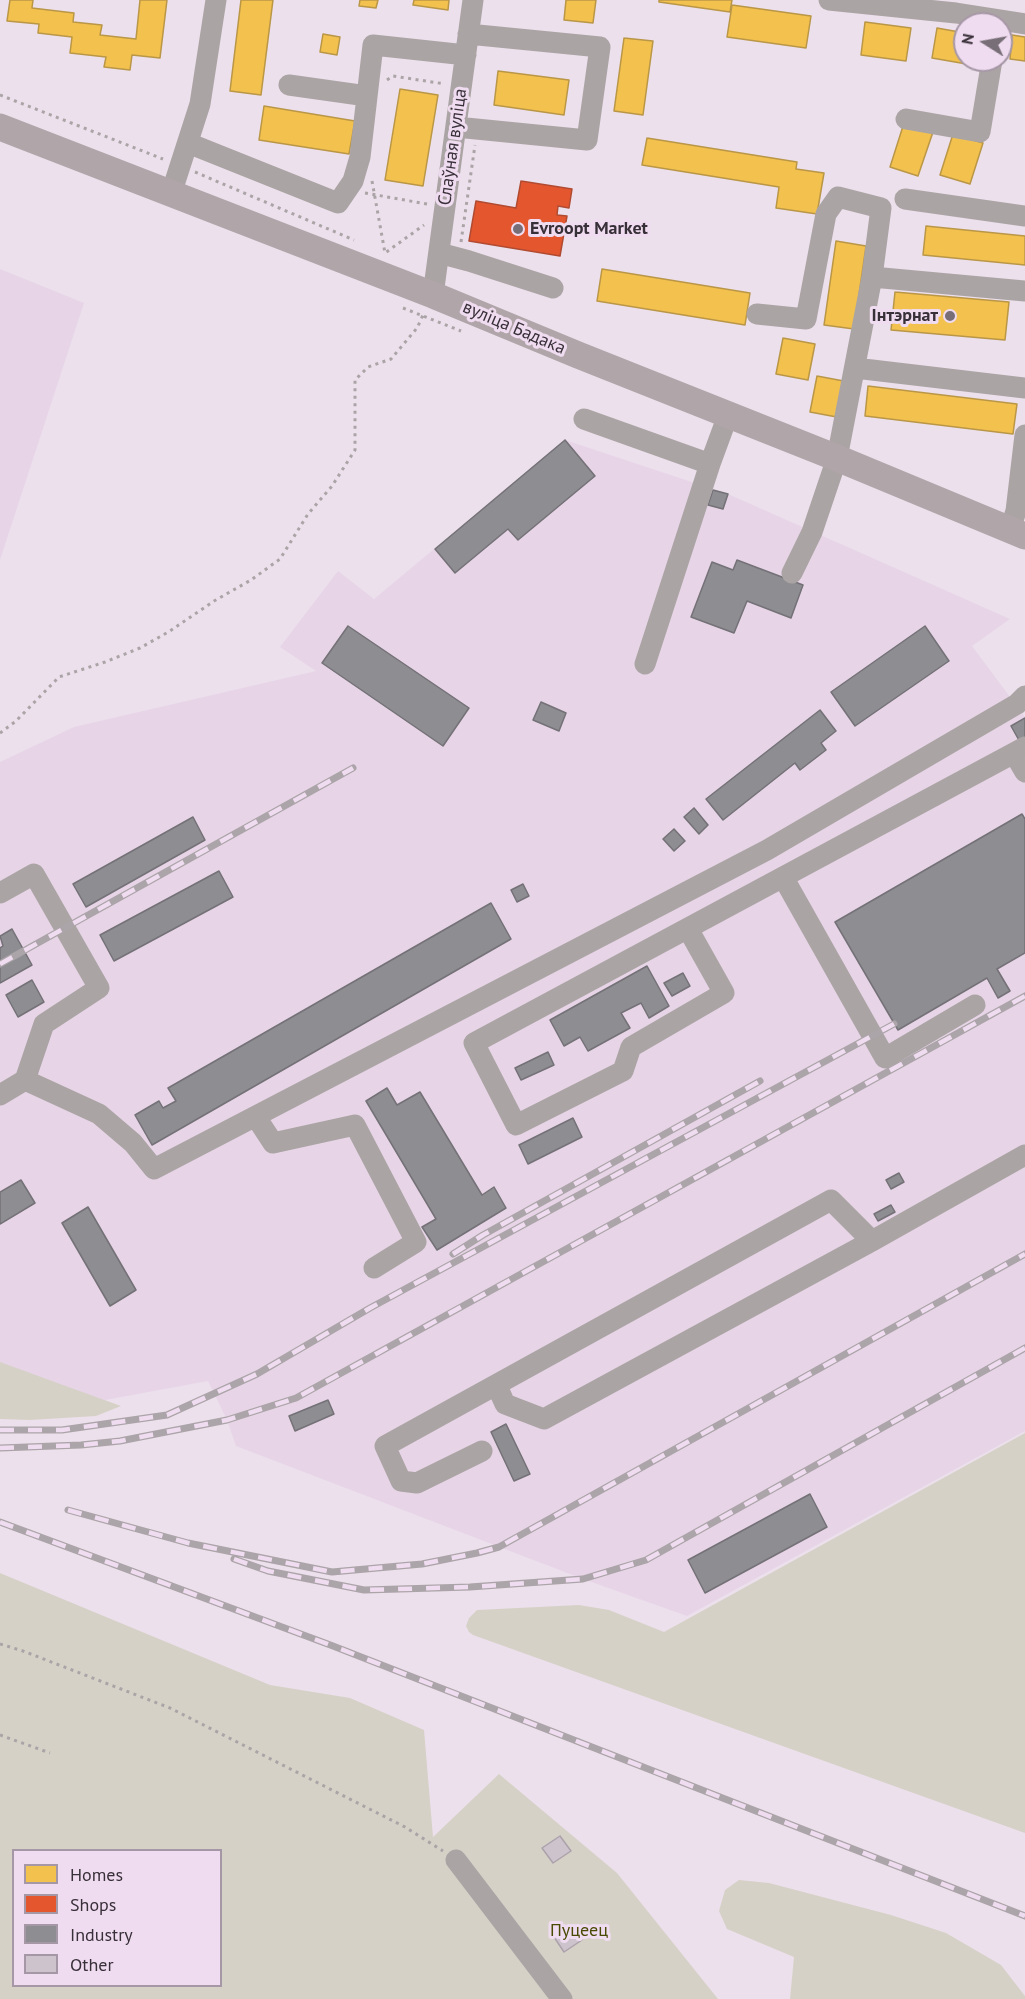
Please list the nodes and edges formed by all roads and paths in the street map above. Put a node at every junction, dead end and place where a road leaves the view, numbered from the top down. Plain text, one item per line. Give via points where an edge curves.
1 (216, 0) edge
2 (473, 0) edge
3 (829, 0) edge
4 (957, 7) edge
5 (468, 34) junction
6 (466, 55) junction
7 (990, 72) edge
8 (289, 85) dead end
9 (461, 86) junction
10 (374, 91) junction
11 (906, 119) dead end
12 (0, 126) edge
13 (466, 128) junction
14 (188, 143) junction
15 (372, 177) dead end
16 (347, 190) junction
17 (171, 194) junction
18 (375, 195) junction
19 (905, 199) dead end
20 (1025, 216) edge
21 (449, 256) junction
22 (872, 277) junction
23 (553, 288) dead end
24 (1025, 291) edge
25 (433, 295) junction
26 (757, 314) dead end
27 (855, 368) junction
28 (1025, 388) edge
29 (728, 415) junction
30 (584, 419) dead end
31 (1025, 435) edge
32 (837, 458) junction
33 (710, 464) junction
34 (1017, 532) edge
35 (792, 573) dead end
36 (645, 664) dead end
37 (1025, 696) edge
38 (0, 733) edge
39 (1019, 750) edge
40 (1025, 772) edge
41 (783, 877) junction
42 (0, 893) edge
43 (688, 929) junction
44 (975, 1005) dead end
45 (25, 1080) junction
46 (0, 1095) edge
47 (256, 1117) junction
48 (1025, 1155) edge
49 (872, 1241) junction
50 (374, 1268) dead end
51 (496, 1386) junction
52 (482, 1451) dead end
53 (0, 1644) edge
54 (0, 1735) edge
55 (50, 1753) dead end
56 (456, 1860) joint
57 (562, 1999) edge

1 - 14 street via 200,105
2 - 5 street, Слаўная вуліца
3 - 4 street
5 - 6 street, Слаўная вуліца
5 - 13 street via 600,47 587,140
6 - 9 street, Слаўная вуліца
6 - 10 street via 373,45
7 - 11 street via 980,132
8 - 10 street
9 - 10 path via 393,76
9 - 13 street, Слаўная вуліца
10 - 16 street via 360,157
12 - 17 main road, вуліца Бадака
13 - 21 street, Слаўная вуліца
13 - 21 path
14 - 16 street via 338,203
14 - 17 street
15 - 18 path
16 - 18 path
17 - 25 main road, вуліца Бадака
18 - 18 path via 427,204 424,225 384,253
19 - 20 street
21 - 23 street
21 - 25 street, Слаўная вуліца
22 - 24 street
22 - 26 street via 881,208 838,197 826,214 806,319
22 - 27 street
25 - 29 main road, вуліца Бадака
25 - 38 path via 417,328 391,359 368,367 355,380 354,450 280,559 150,642 59,677
27 - 28 street
27 - 32 street
29 - 32 main road, вуліца Бадака
29 - 33 street
30 - 33 street
31 - 34 street
32 - 34 main road, вуліца Бадака
32 - 35 street via 812,532
33 - 36 street
37 - 47 street via 767,850
39 - 40 street
39 - 41 street
41 - 43 street
41 - 44 street via 885,1058
42 - 45 street via 34,874 99,988 44,1024
43 - 43 street via 474,1043 516,1125 623,1071 631,1047 724,993
45 - 46 street
45 - 47 street via 99,1114 133,1143 154,1169
47 - 50 street via 273,1143 355,1125 416,1242
48 - 49 street
49 - 51 street via 544,1419 505,1404
49 - 51 street via 831,1200
51 - 52 street via 385,1446 401,1481 417,1483
53 - 56 path via 170,1708 405,1827
54 - 55 path
56 - 57 street

